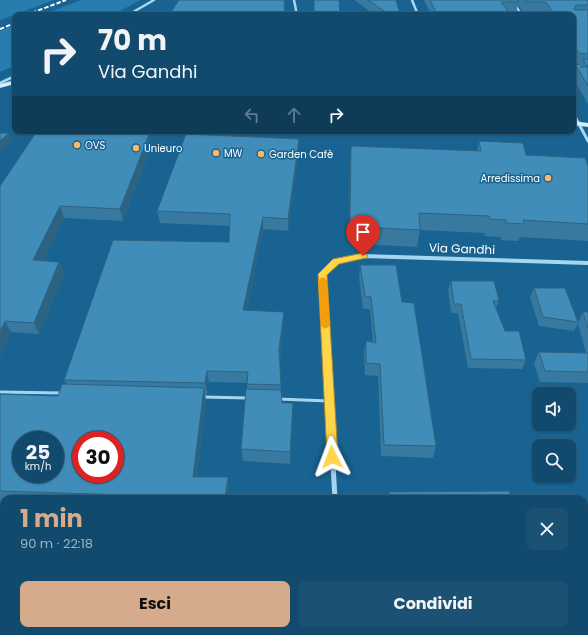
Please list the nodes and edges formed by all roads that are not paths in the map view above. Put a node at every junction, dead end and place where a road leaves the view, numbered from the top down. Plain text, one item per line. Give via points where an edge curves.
1 (154, 0) edge
2 (294, 0) edge
3 (412, 0) edge
4 (513, 0) edge
5 (133, 12) edge
6 (296, 12) edge
7 (417, 12) edge
8 (519, 12) edge
9 (576, 67) edge
10 (588, 67) edge
11 (12, 78) edge
12 (12, 83) edge
13 (0, 85) edge
14 (576, 124) edge
15 (588, 125) edge
16 (588, 141) edge
17 (588, 263) edge
18 (0, 392) edge
19 (63, 393) edge
20 (198, 397) edge
21 (253, 399) edge
22 (276, 399) edge
23 (330, 401) junction
24 (335, 495) edge

1 - 5 street
2 - 6 street
3 - 7 street
4 - 8 street
9 - 10 street
11 - 13 street
12 - 13 street
14 - 15 street
14 - 16 street
17 - 23 street, Via Gandhi via 363,256 336,262 322,274
18 - 19 lane
20 - 21 lane
22 - 23 lane
23 - 24 street

